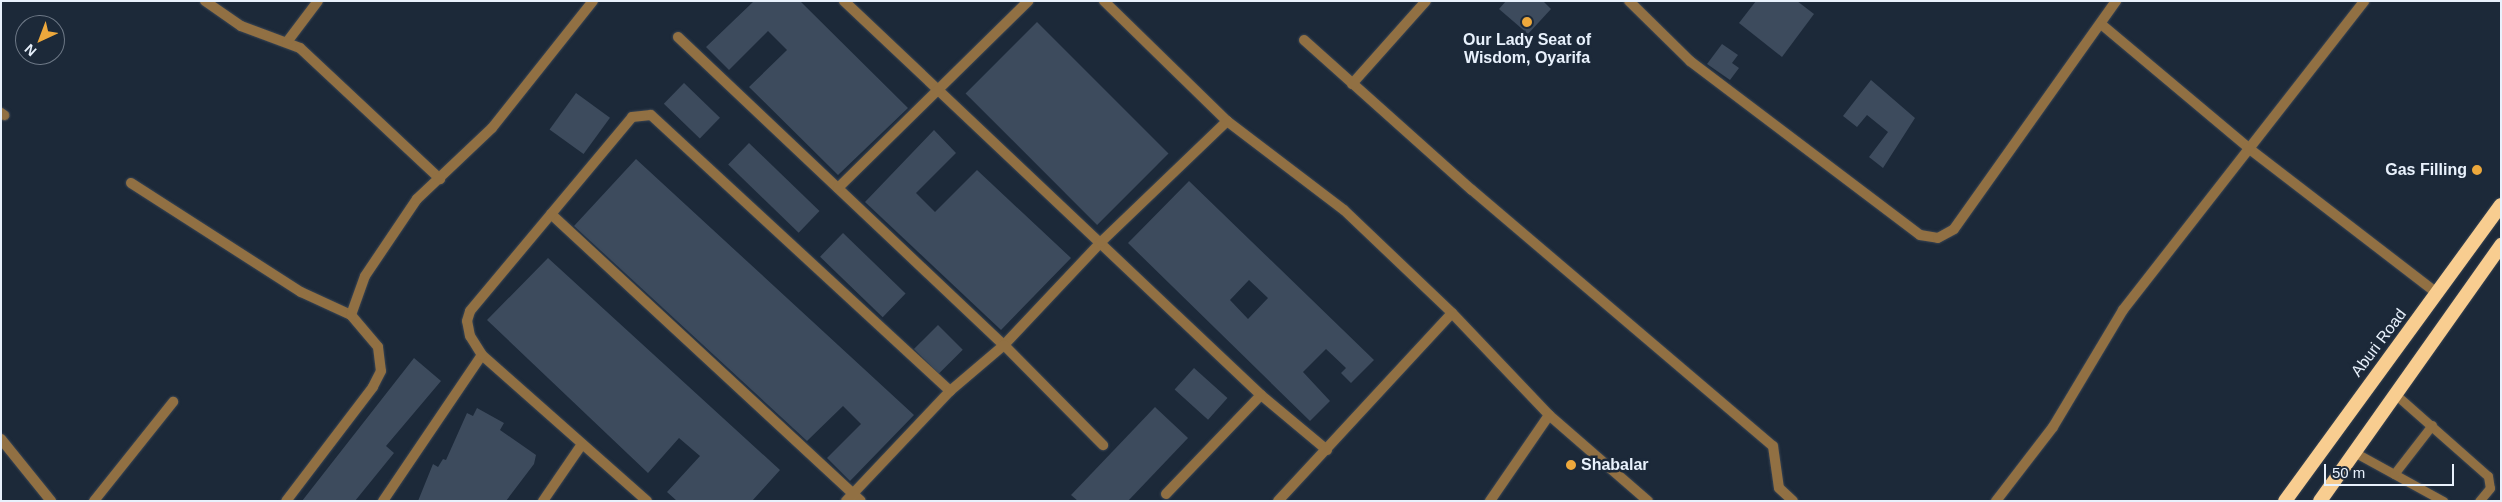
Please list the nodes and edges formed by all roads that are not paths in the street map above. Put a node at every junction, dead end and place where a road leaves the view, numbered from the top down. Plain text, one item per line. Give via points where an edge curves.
1 (205, 1) edge
2 (318, 1) edge
3 (593, 1) edge
4 (844, 1) edge
5 (1028, 1) edge
6 (1104, 1) edge
7 (1426, 1) edge
8 (1629, 1) edge
9 (2116, 1) edge
10 (2364, 1) edge
11 (2101, 24) junction
12 (678, 37) dead end
13 (1304, 40) dead end
14 (287, 42) junction
15 (1352, 84) junction
16 (938, 90) junction
17 (1227, 121) junction
18 (2251, 150) junction
19 (440, 179) junction
20 (130, 183) dead end
21 (838, 188) junction
22 (2501, 205) edge
23 (551, 214) junction
24 (1101, 242) junction
25 (2501, 245) edge
26 (2438, 294) junction
27 (1452, 313) junction
28 (350, 315) junction
29 (1004, 345) junction
30 (482, 355) junction
31 (950, 391) junction
32 (2396, 394) junction
33 (1261, 395) junction
34 (173, 402) dead end
35 (1549, 415) junction
36 (2432, 426) junction
37 (1, 439) edge
38 (582, 444) junction
39 (1103, 445) dead end
40 (1327, 450) junction
41 (2354, 452) junction
42 (2394, 474) junction
43 (1166, 494) dead end
44 (853, 499) edge
45 (51, 501) edge
46 (94, 501) edge
47 (286, 501) edge
48 (383, 501) edge
49 (543, 501) edge
50 (647, 501) edge
51 (1278, 501) edge
52 (1490, 501) edge
53 (1648, 501) edge
54 (1793, 501) edge
55 (1996, 501) edge
56 (2285, 501) edge
57 (2320, 501) edge
58 (2443, 501) edge
59 (2479, 501) edge

1 - 14 street via 241,26
2 - 14 street
3 - 19 street via 525,90
4 - 16 street
5 - 16 street
6 - 17 street
7 - 15 street
8 - 11 street via 1690,61 1920,235 1938,238 1954,229
9 - 11 street
10 - 18 street
11 - 18 street
12 - 21 street
13 - 15 street
14 - 19 street via 300,48 360,101
15 - 54 street via 1773,446 1779,488
16 - 21 street
16 - 24 street
17 - 24 street
17 - 27 street via 1344,210
18 - 26 street
18 - 55 street via 2123,310 2053,427
19 - 28 street via 417,199 365,276
20 - 28 street via 301,292
21 - 29 street
22 - 26 highway, Aburi Road
23 - 30 street via 470,311 467,321 470,336
23 - 31 street via 632,117 651,115
23 - 44 street
24 - 29 street
24 - 33 street
25 - 32 highway
26 - 56 highway, Aburi Road
27 - 35 street
27 - 40 street
28 - 47 street via 378,347 381,371
29 - 31 street
29 - 39 street
30 - 38 street
30 - 48 street
31 - 44 street
32 - 36 lane
32 - 41 highway
33 - 40 street
33 - 43 street
34 - 46 street
35 - 52 street
35 - 53 street
36 - 42 lane
36 - 59 lane via 2488,476 2490,488
37 - 45 street
38 - 49 street
38 - 50 street
40 - 51 street
41 - 42 lane
41 - 57 highway
42 - 58 lane

